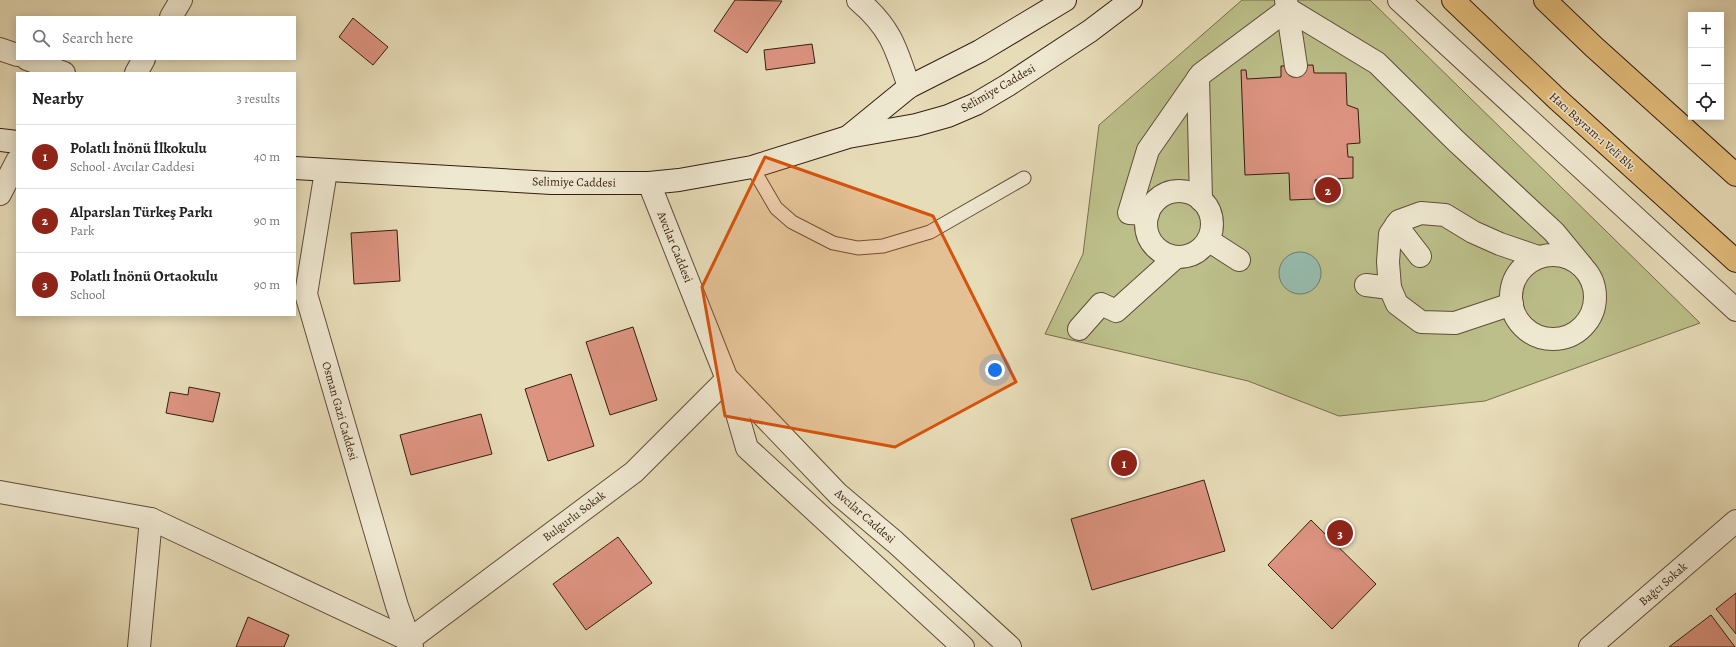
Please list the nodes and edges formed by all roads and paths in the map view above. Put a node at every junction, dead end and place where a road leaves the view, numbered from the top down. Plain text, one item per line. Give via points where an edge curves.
1 (181, 0) edge
2 (858, 0) edge
3 (1065, 0) edge
4 (1131, 0) edge
5 (1399, 0) edge
6 (1453, 0) edge
7 (1545, 0) edge
8 (1287, 4) edge
9 (172, 16) edge
10 (0, 49) edge
11 (16, 55) edge
12 (30, 60) edge
13 (143, 60) edge
14 (1296, 66) dead end
15 (61, 72) edge
16 (137, 72) edge
17 (1198, 78) junction
18 (909, 87) junction
19 (848, 137) junction
20 (0, 140) edge
21 (16, 142) edge
22 (16, 163) edge
23 (752, 167) junction
24 (296, 168) edge
25 (326, 171) junction
26 (1736, 175) edge
27 (1024, 178) dead end
28 (649, 183) junction
29 (0, 194) edge
30 (1201, 200) junction
31 (1148, 214) junction
32 (1396, 225) junction
33 (1208, 240) junction
34 (1420, 256) dead end
35 (1176, 257) junction
36 (1538, 257) junction
37 (1239, 260) dead end
38 (1736, 261) edge
39 (1582, 266) junction
40 (1366, 285) dead end
41 (1390, 288) junction
42 (1512, 304) junction
43 (1736, 310) edge
44 (1079, 329) dead end
45 (727, 379) junction
46 (0, 492) edge
47 (151, 519) junction
48 (1736, 520) edge
49 (411, 643) edge
50 (138, 647) edge
51 (963, 647) edge
52 (1010, 647) edge
53 (1590, 647) edge

1 - 9 street
2 - 18 street via 885,27 896,47
3 - 18 street, Selimiye Caddesi via 980,51
4 - 19 street, Selimiye Caddesi via 1090,31 976,104 948,116 916,125
5 - 43 street
6 - 38 highway, Hacı Bayram-ı Velî Blv. via 1556,98
7 - 26 highway
8 - 14 street
8 - 17 street
8 - 39 street via 1377,63 1554,232
10 - 11 street
12 - 15 street
13 - 16 street
17 - 30 street
17 - 31 street via 1148,150 1130,212
18 - 19 street, Selimiye Caddesi
19 - 23 street, Selimiye Caddesi
20 - 21 street
22 - 29 street
23 - 27 lane via 776,208 792,222 833,243 858,248 883,246 930,232
23 - 28 street, Selimiye Caddesi
24 - 25 street, Selimiye Caddesi
25 - 28 street, Selimiye Caddesi via 552,182
25 - 49 street, Osman Gazi Caddesi via 306,294 397,606
28 - 45 street, Avcılar Caddesi
30 - 31 street via 1182,191 1171,192 1161,196
30 - 33 street via 1212,218 1212,230
31 - 35 street via 1146,224 1153,245 1161,252
32 - 34 street
32 - 36 street via 1399,221 1421,214 1446,215 1473,232
32 - 41 street via 1390,234
33 - 35 street via 1193,254
33 - 37 street
35 - 44 street via 1116,311 1101,304
36 - 39 street via 1557,254 1570,258
36 - 42 street via 1519,270 1513,283
39 - 42 street via 1595,290 1594,304 1586,323 1570,336 1542,338 1530,332 1520,322
40 - 41 street
41 - 42 street via 1397,304 1421,322 1455,323
45 - 49 street, Bulgurlu Sokak via 634,472
45 - 51 street, Avcılar Caddesi via 747,448
45 - 52 street, Avcılar Caddesi via 838,494 895,542
46 - 47 street
47 - 49 street
47 - 50 street
48 - 53 street, Bağcı Sokak

